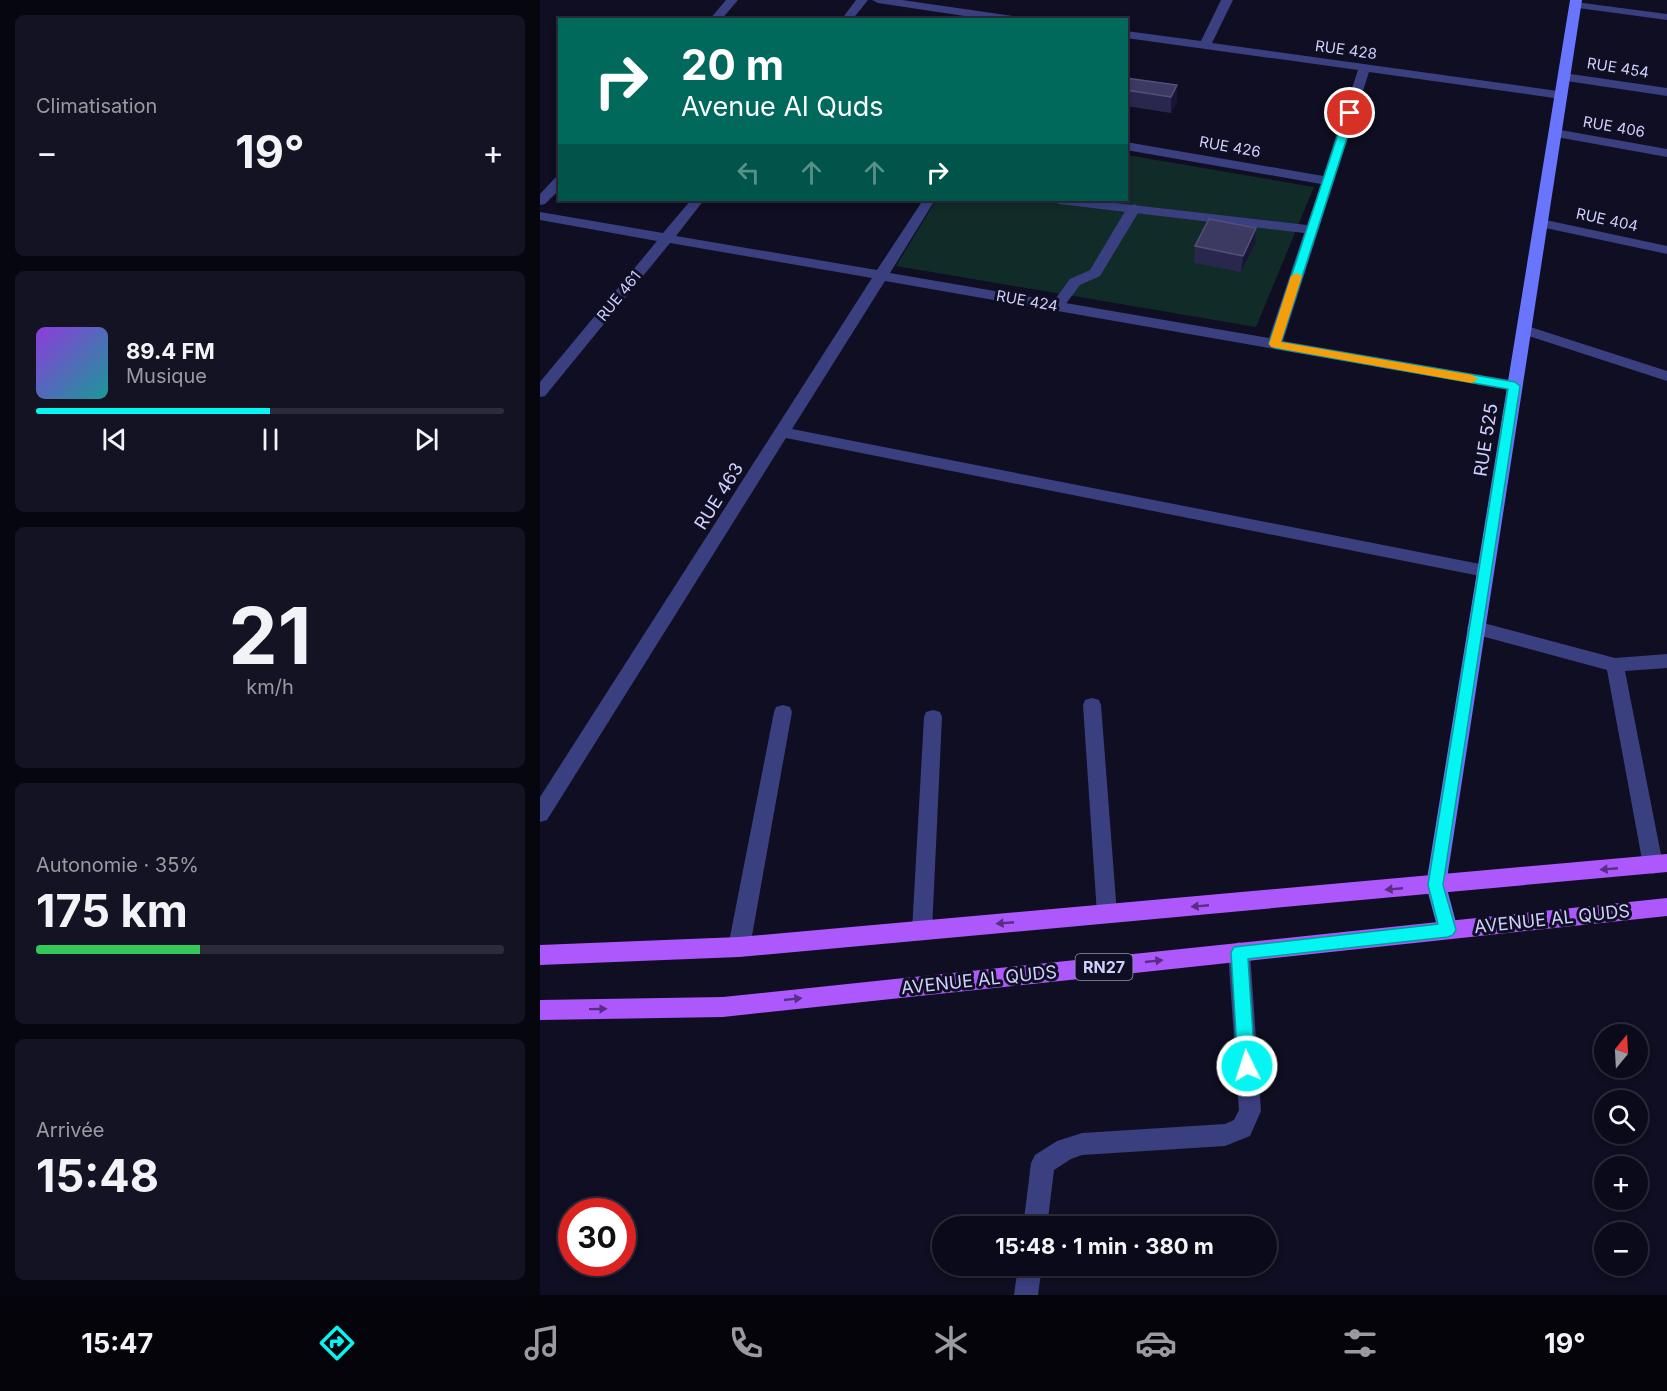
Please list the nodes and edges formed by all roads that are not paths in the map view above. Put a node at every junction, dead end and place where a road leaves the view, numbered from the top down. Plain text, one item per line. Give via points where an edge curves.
1 (732, 0) edge
2 (862, 0) edge
3 (878, 0) edge
4 (1227, 0) edge
5 (1576, 3) edge
6 (1667, 17) edge
7 (716, 18) edge
8 (848, 18) edge
9 (1005, 18) edge
10 (1128, 34) edge
11 (1205, 45) junction
12 (1365, 67) junction
13 (1564, 77) junction
14 (1667, 92) edge
15 (1561, 95) junction
16 (1555, 133) junction
17 (1128, 146) edge
18 (1667, 153) edge
19 (1328, 181) junction
20 (558, 183) edge
21 (540, 201) edge
22 (697, 201) edge
23 (928, 201) edge
24 (1068, 201) edge
25 (1134, 208) junction
26 (540, 216) edge
27 (1541, 223) junction
28 (1312, 230) junction
29 (666, 238) junction
30 (1667, 250) edge
31 (882, 276) junction
32 (1057, 306) junction
33 (1524, 330) junction
34 (1275, 344) junction
35 (1667, 376) edge
36 (1515, 386) junction
37 (540, 392) edge
38 (783, 432) junction
39 (1485, 571) junction
40 (1476, 628) junction
41 (1667, 661) edge
42 (1615, 665) junction
43 (1092, 705) dead end
44 (783, 712) dead end
45 (933, 717) dead end
46 (540, 814) edge
47 (1660, 864) edge
48 (1436, 885) junction
49 (1667, 907) edge
50 (1107, 914) junction
51 (1448, 930) junction
52 (922, 931) junction
53 (739, 947) junction
54 (1239, 952) junction
55 (540, 955) edge
56 (540, 1010) edge
57 (1036, 1216) edge
58 (1029, 1276) edge
59 (1026, 1295) edge

1 - 7 street
2 - 8 street
3 - 9 street
4 - 11 street
5 - 6 street
5 - 13 street, RUE 525
10 - 11 street, RUE 428
11 - 12 street, RUE 428
12 - 15 street, RUE 428
12 - 19 street
13 - 14 street, RUE 454
13 - 15 street, RUE 525
15 - 16 street, RUE 525
16 - 18 street, RUE 406
16 - 27 street, RUE 525
17 - 19 street, RUE 426
19 - 28 street
20 - 21 street
22 - 29 street, RUE 461
23 - 31 street, RUE 463
24 - 25 street
25 - 28 street
25 - 32 street via 1095,273 1075,282
26 - 29 street, RUE 424
27 - 30 street, RUE 404
27 - 33 street, RUE 525
28 - 34 street
29 - 31 street, RUE 424
29 - 37 street, RUE 461
31 - 32 street, RUE 424
31 - 38 street, RUE 463
32 - 34 street, RUE 424
33 - 35 street
33 - 36 street, RUE 525
34 - 36 street, RUE 424
36 - 39 street, RUE 525
38 - 39 street
38 - 46 street, RUE 463
39 - 40 street, RUE 525
40 - 42 street
40 - 48 street, RUE 525
41 - 42 street
42 - 47 street
43 - 50 street
44 - 53 street
45 - 52 street
47 -> 48 main road
48 -> 50 main road
48 - 51 street
49 - 51 main road, AVENUE AL QUDS / RN27
50 -> 52 main road
51 - 54 main road, AVENUE AL QUDS / RN27
52 - 53 main road
53 - 55 main road
56 -> 54 main road, AVENUE AL QUDS / RN27 via 723,1007
54 - 57 street via 1250,1111 1242,1128 1226,1135 1082,1144 1065,1149 1043,1163
58 - 59 street

